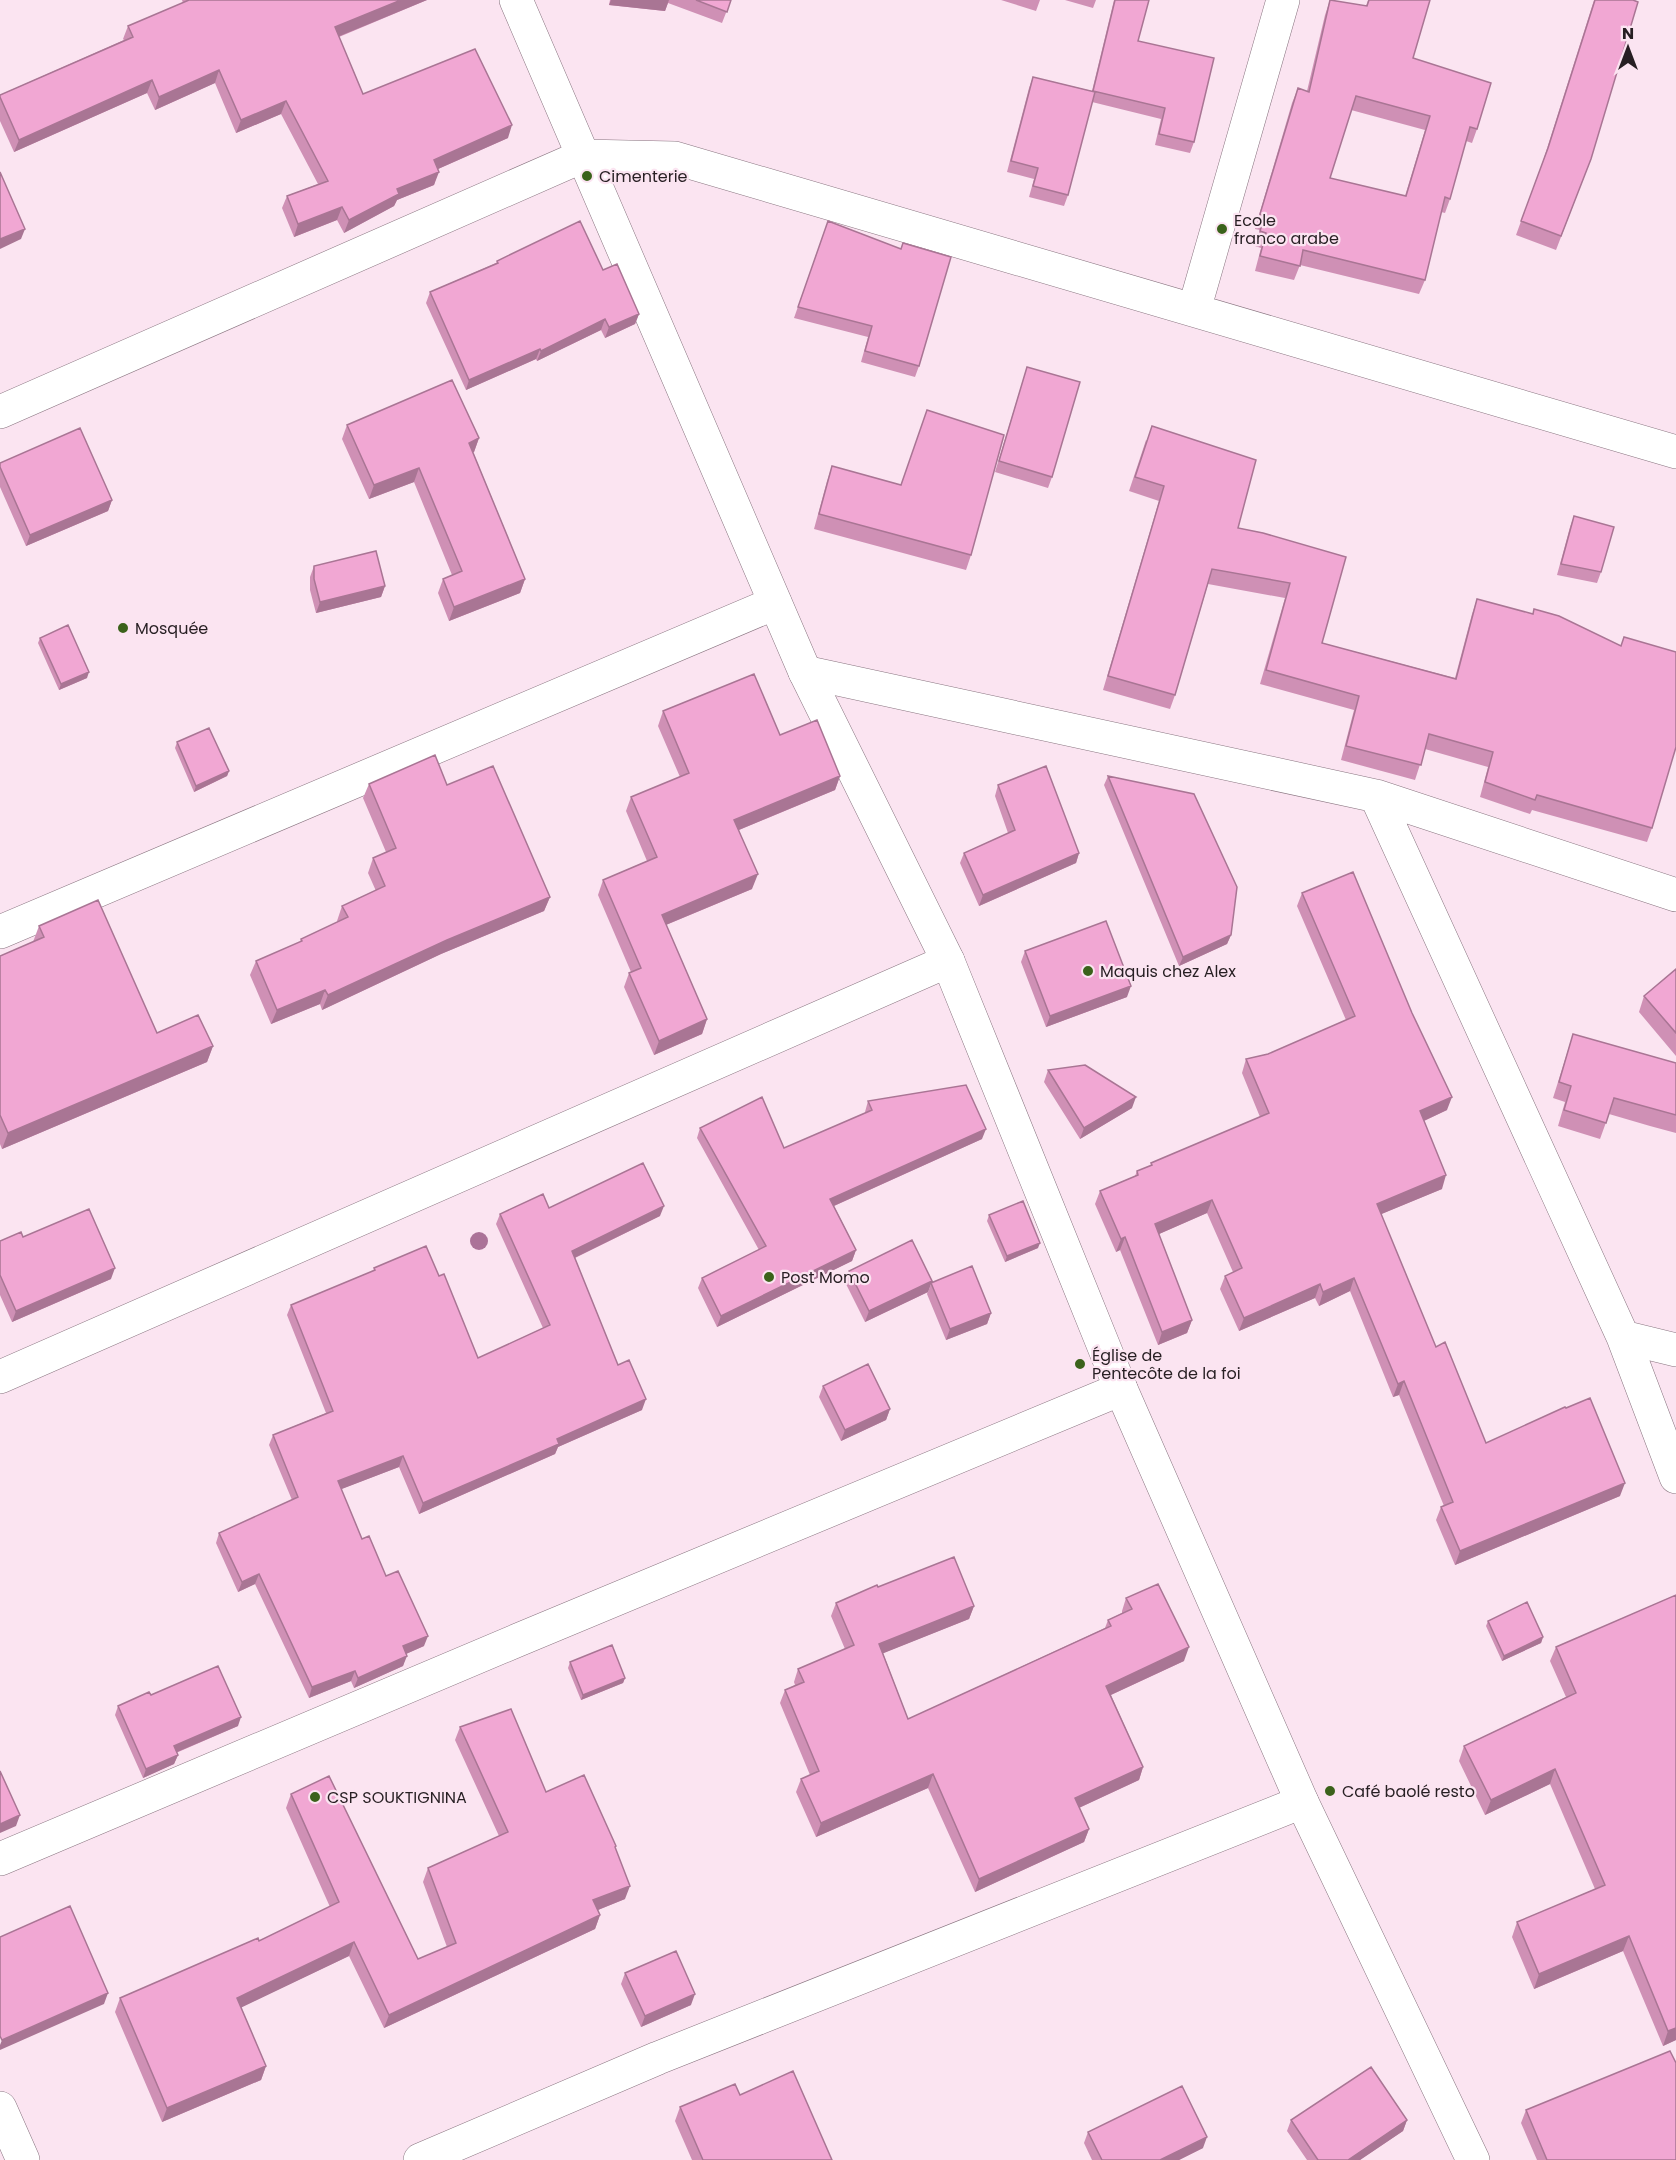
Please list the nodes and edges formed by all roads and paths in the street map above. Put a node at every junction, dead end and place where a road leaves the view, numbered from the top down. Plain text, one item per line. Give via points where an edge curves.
1 (516, 0) edge
2 (1283, 0) edge
3 (583, 156) junction
4 (1194, 310) junction
5 (0, 412) edge
6 (1676, 452) edge
7 (775, 603) junction
8 (805, 672) junction
9 (1376, 795) junction
10 (1676, 896) edge
11 (0, 932) edge
12 (948, 961) junction
13 (1623, 1336) junction
14 (1676, 1350) edge
15 (0, 1377) edge
16 (1121, 1389) junction
17 (1676, 1477) edge
18 (1302, 1802) junction
19 (0, 1859) edge
20 (0, 2108) edge
21 (23, 2160) edge
22 (420, 2160) edge
23 (1473, 2160) edge

1 - 3 street
2 - 4 street
3 - 4 street via 675,158
3 - 5 street
3 - 7 street
4 - 6 street
7 - 8 street
7 - 11 street
8 - 9 street
8 - 12 street
9 - 10 street
9 - 13 street
12 - 15 street
12 - 16 street
13 - 14 street
13 - 17 street
16 - 18 street
16 - 19 street
18 - 22 street via 658,2058
18 - 23 street
20 - 21 street

